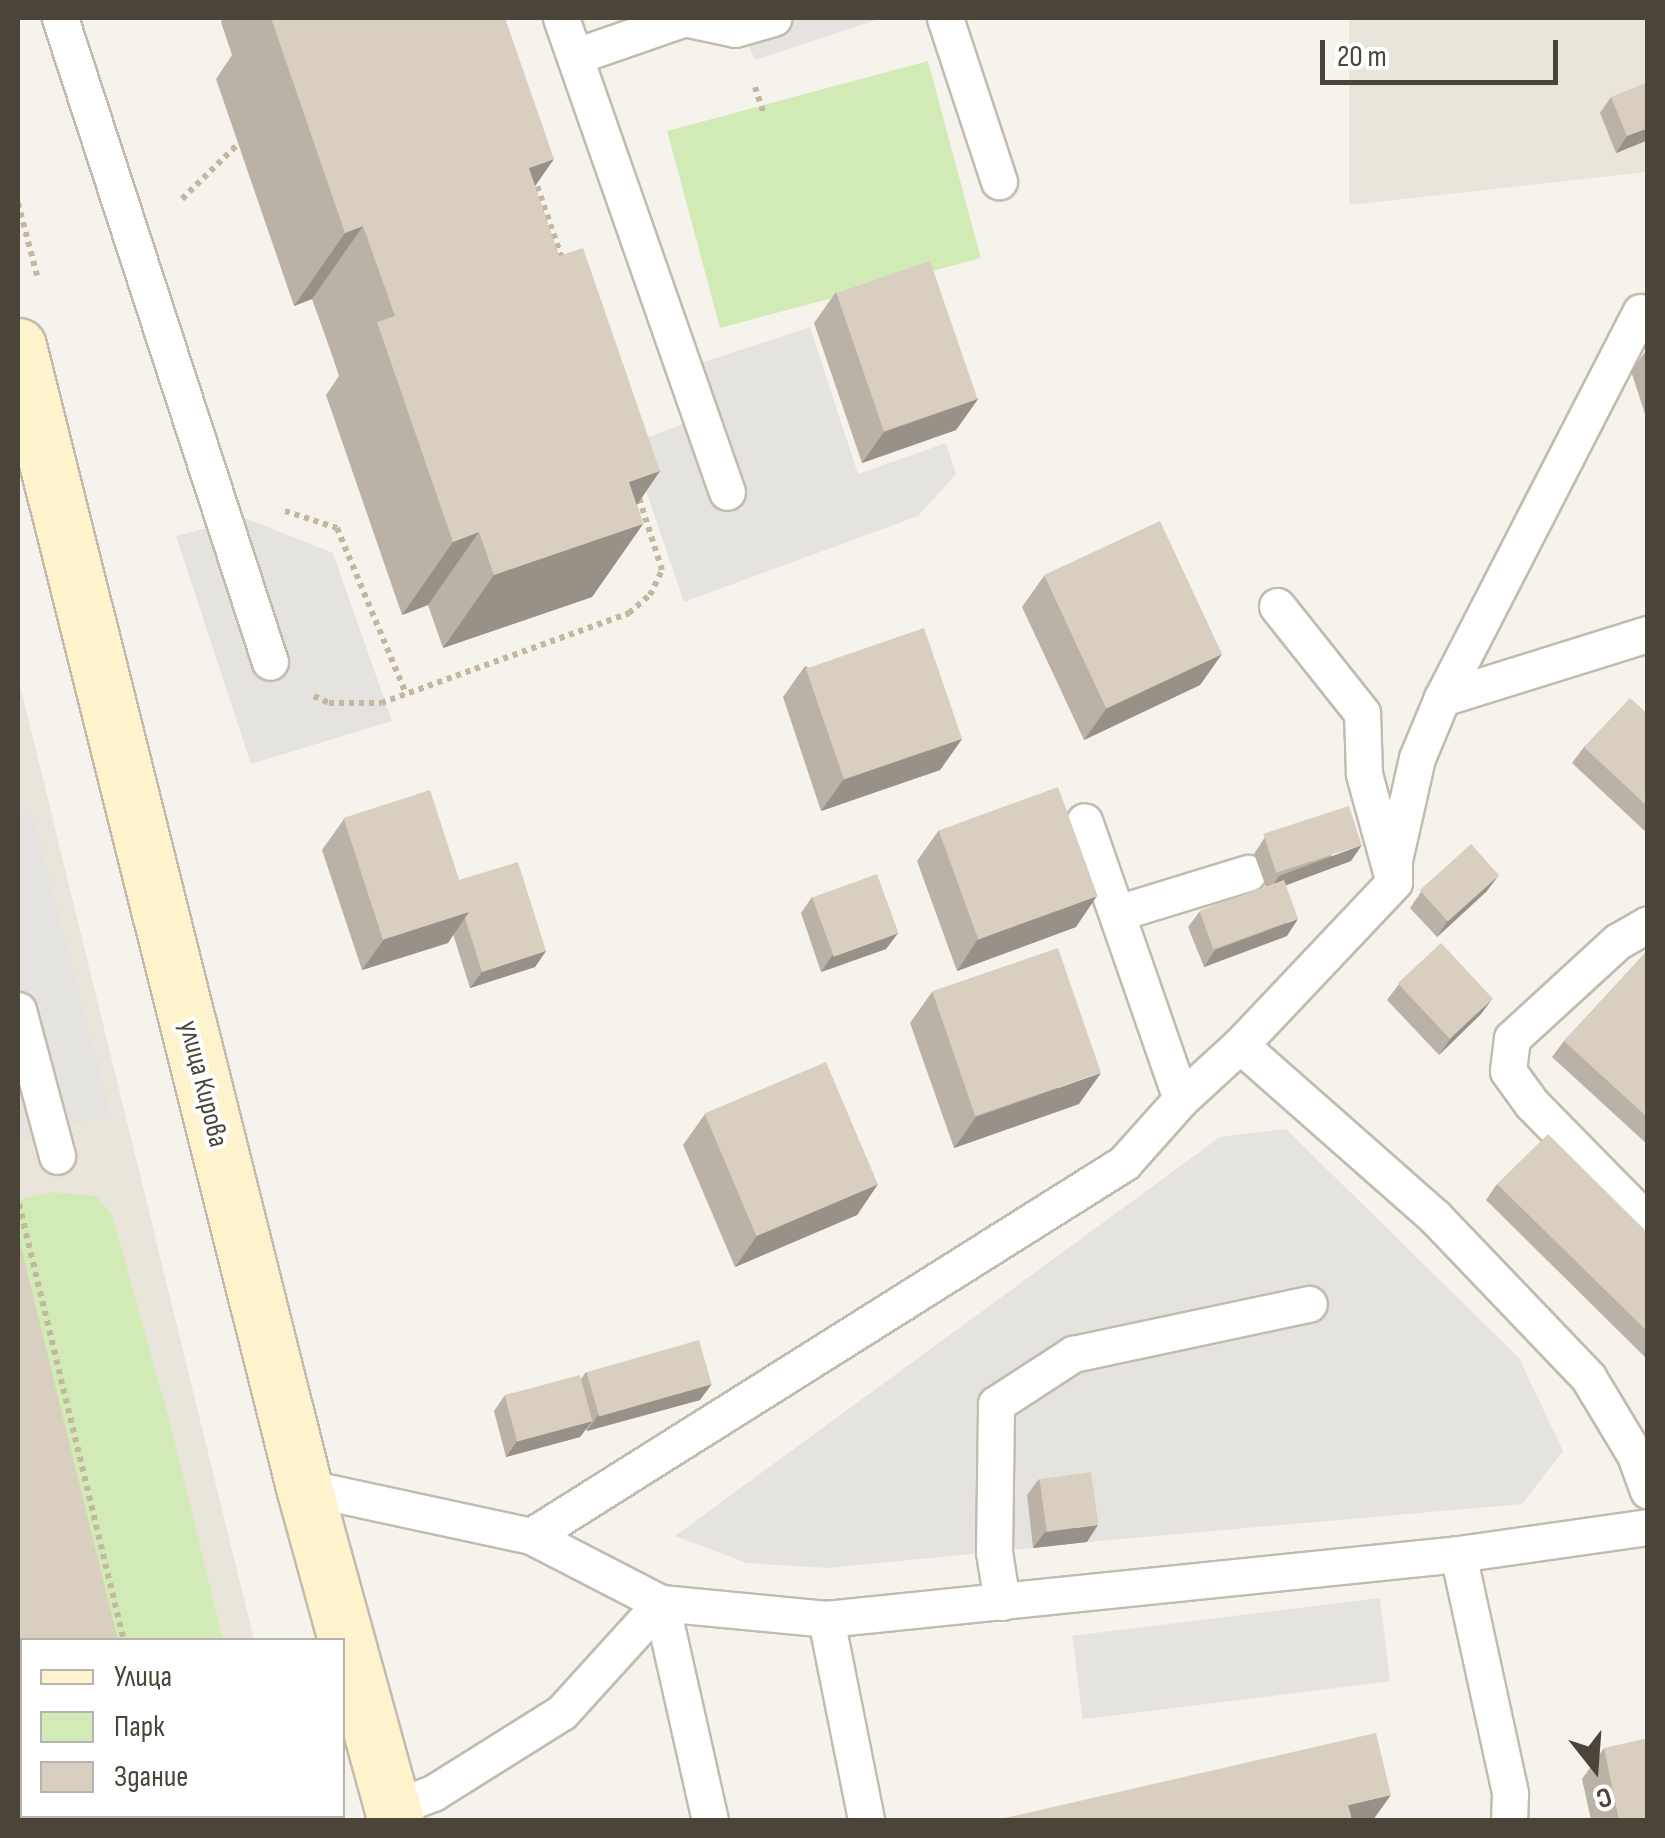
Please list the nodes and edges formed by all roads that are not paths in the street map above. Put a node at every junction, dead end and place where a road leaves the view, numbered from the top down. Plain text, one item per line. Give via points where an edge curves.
1 (60, 18) edge
2 (561, 18) edge
3 (684, 18) edge
4 (772, 18) edge
5 (946, 18) edge
6 (576, 56) junction
7 (999, 181) dead end
8 (1640, 312) dead end
9 (18, 346) edge
10 (728, 492) dead end
11 (1277, 606) dead end
12 (1648, 634) edge
13 (270, 662) road end
14 (1442, 698) junction
15 (1084, 821) dead end
16 (1248, 873) dead end
17 (1394, 882) junction
18 (1117, 913) junction
19 (1648, 924) edge
20 (18, 1010) edge
21 (1240, 1045) junction
22 (1180, 1099) junction
23 (56, 1156) dead end
24 (1648, 1222) edge
25 (1309, 1304) dead end
26 (304, 1487) junction
27 (1648, 1491) edge
28 (1648, 1527) edge
29 (531, 1536) junction
30 (1458, 1554) junction
31 (1002, 1602) junction
32 (661, 1603) junction
33 (826, 1619) junction
34 (394, 1814) edge
35 (710, 1820) edge
36 (866, 1820) edge
37 (1509, 1820) edge

1 - 13 lane
2 - 6 lane
3 - 4 lane via 735,29
3 - 6 lane
5 - 7 lane
6 - 10 lane
8 - 14 lane
9 - 26 street, улица Кирова
11 - 17 lane via 1362,713 1364,774
12 - 14 lane
14 - 17 lane via 1417,758
15 - 18 lane
16 - 18 lane
17 - 21 lane
18 - 22 lane
19 - 24 lane via 1618,940 1512,1038 1508,1071
20 - 23 lane
21 - 22 lane
21 - 27 lane via 1436,1218 1588,1377 1636,1455
22 - 29 lane via 1124,1163
25 - 31 lane via 1073,1354 996,1404 994,1552
26 - 29 lane
26 - 34 street, улица Кирова
28 - 30 lane
29 - 32 lane
30 - 31 lane
30 - 37 lane via 1510,1793
31 - 33 lane
32 - 33 lane
32 - 34 lane via 562,1712
32 - 35 lane
33 - 36 lane

